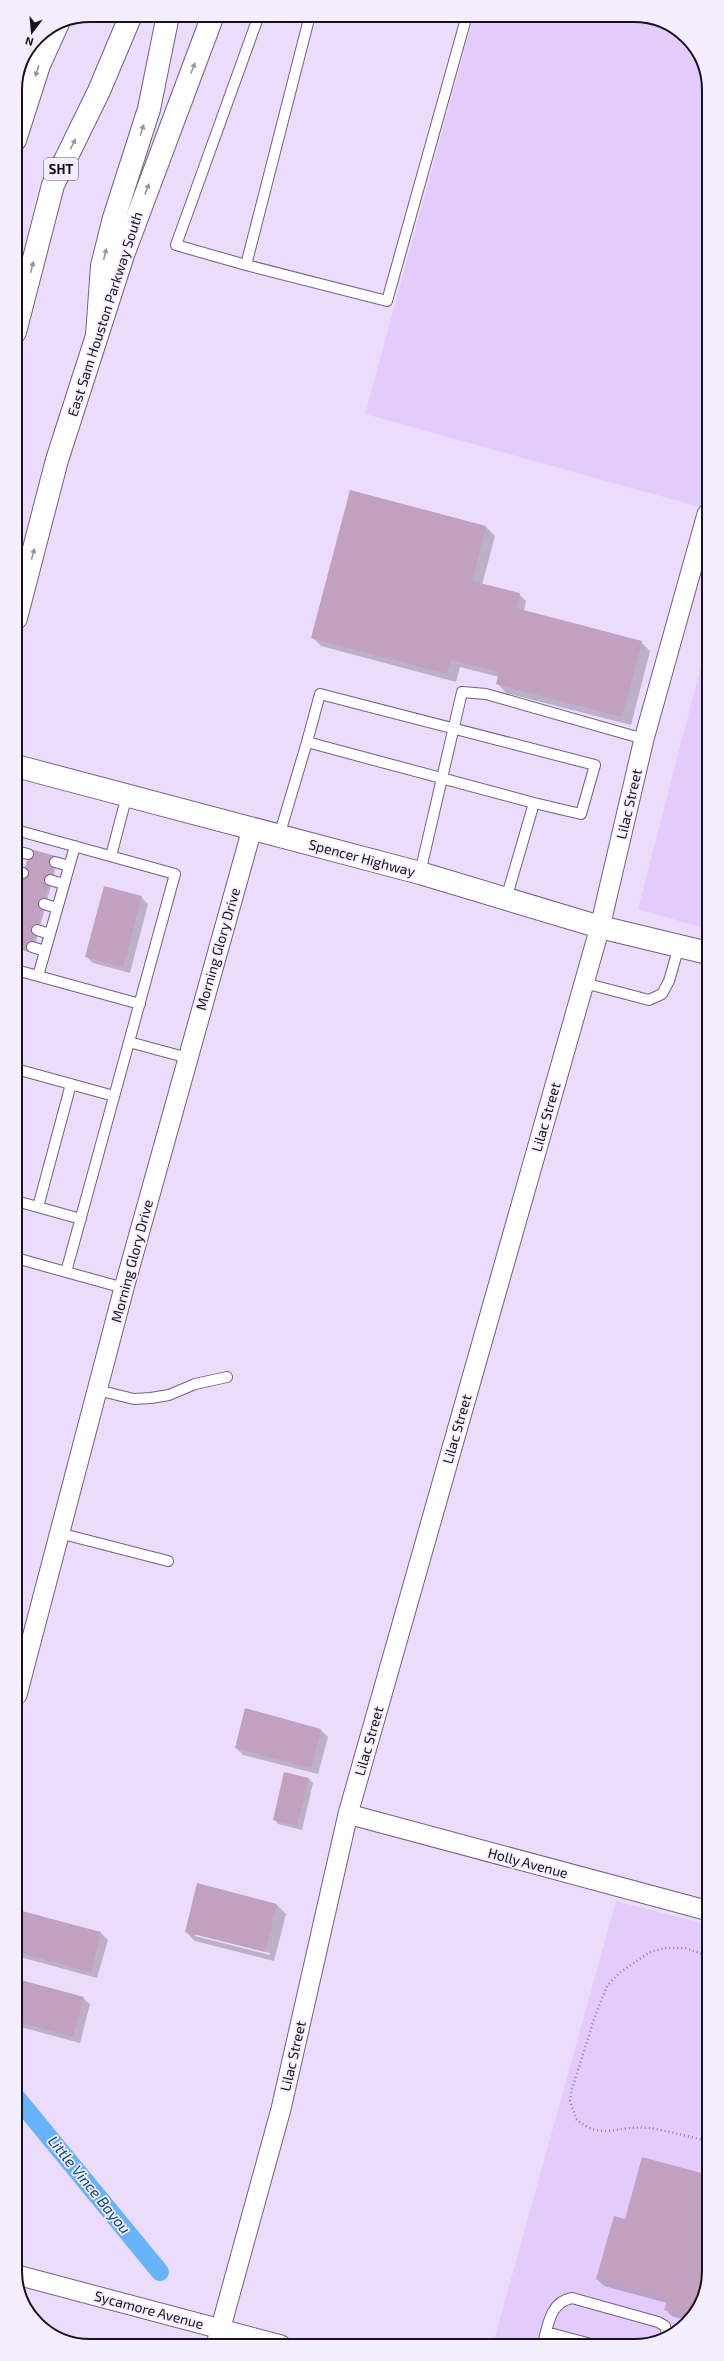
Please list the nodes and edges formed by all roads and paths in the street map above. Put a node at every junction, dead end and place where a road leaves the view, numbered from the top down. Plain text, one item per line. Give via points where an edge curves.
1 (128, 22) edge
2 (167, 22) edge
3 (210, 22) edge
4 (256, 22) edge
5 (308, 22) edge
6 (465, 22) edge
7 (54, 32) edge
8 (22, 118) edge
9 (246, 265) junction
10 (22, 305) edge
11 (97, 335) junction
12 (702, 532) edge
13 (22, 595) edge
14 (453, 729) junction
15 (644, 739) junction
16 (307, 742) junction
17 (22, 768) edge
18 (442, 779) junction
19 (127, 796) junction
20 (534, 803) junction
21 (252, 829) junction
22 (22, 832) edge
23 (279, 836) junction
24 (75, 846) junction
25 (22, 852) edge
26 (28, 854) dead end
27 (111, 856) junction
28 (55, 862) dead end
29 (69, 866) junction
30 (420, 873) junction
31 (50, 880) dead end
32 (64, 884) junction
33 (506, 899) junction
34 (44, 904) dead end
35 (58, 908) junction
36 (600, 927) junction
37 (37, 930) dead end
38 (50, 934) junction
39 (679, 946) junction
40 (32, 947) dead end
41 (46, 951) junction
42 (702, 952) edge
43 (22, 972) edge
44 (38, 976) junction
45 (584, 983) junction
46 (140, 1004) junction
47 (129, 1042) junction
48 (188, 1058) junction
49 (22, 1071) edge
50 (71, 1084) junction
51 (114, 1096) junction
52 (22, 1203) edge
53 (38, 1207) junction
54 (81, 1219) junction
55 (22, 1260) edge
56 (66, 1272) junction
57 (124, 1288) junction
58 (228, 1377) dead end
59 (97, 1390) junction
60 (59, 1533) junction
61 (168, 1561) dead end
62 (22, 1676) edge
63 (348, 1814) junction
64 (702, 1909) edge
65 (702, 1954) edge
66 (702, 2140) edge
67 (23, 2276) edge
68 (666, 2331) edge
69 (546, 2332) junction
70 (218, 2337) edge
71 (234, 2339) edge
72 (544, 2339) edge
73 (572, 2339) edge

10 -> 1 main road, SHT via 53,185 99,91
11 -> 2 main road via 102,266 114,218 149,108
11 -> 3 main road, East Sam Houston Parkway South via 133,225
4 - 9 lane via 176,245
5 - 9 lane
6 - 9 lane via 387,301
7 -> 8 main road via 39,65
13 -> 11 main road, East Sam Houston Parkway South via 57,460
12 - 15 street, Lilac Street
14 - 15 lane via 462,692 486,694
14 - 16 lane via 320,694
14 - 18 lane
14 - 20 lane via 594,765 581,814
15 - 36 street, Lilac Street
16 - 18 lane
16 - 23 lane
17 - 19 main road, Spencer Highway
18 - 20 lane
18 - 30 lane
19 - 21 main road, Spencer Highway
19 - 27 lane
20 - 33 lane
21 - 23 main road, Spencer Highway
21 - 48 street, Morning Glory Drive
22 - 24 lane
23 - 30 main road, Spencer Highway
24 - 27 lane
24 - 29 lane
25 - 26 lane
27 - 46 lane via 175,874
28 - 29 lane
29 - 32 lane
30 - 33 main road, Spencer Highway
31 - 32 lane
32 - 35 lane
33 - 36 main road, Spencer Highway
34 - 35 lane
35 - 38 lane
36 - 39 main road, Spencer Highway
36 - 45 street, Lilac Street
37 - 38 lane
38 - 41 lane
39 - 42 main road, Spencer Highway
39 - 45 lane via 669,982 662,994 649,1000
40 - 41 lane
41 - 44 lane
43 - 44 lane
44 - 46 lane
45 - 63 street, Lilac Street
46 - 47 lane
47 - 48 lane
47 - 51 lane
48 - 57 street, Morning Glory Drive
49 - 50 lane
50 - 51 lane
50 - 53 lane
51 - 54 lane
52 - 53 lane
53 - 54 lane
54 - 56 lane
55 - 56 lane
56 - 57 lane
57 - 59 street, Morning Glory Drive
58 - 59 lane via 151,1398 134,1399
59 - 60 street, Morning Glory Drive
60 - 61 lane
60 - 62 street, Morning Glory Drive
63 - 64 street, Holly Avenue
63 - 70 street, Lilac Street via 281,2109
65 - 66 path via 685,1948 666,1948 650,1952 619,1973 607,1986 594,2016 570,2101 576,2119 593,2130 604,2132 647,2128
67 - 70 street, Sycamore Avenue
68 - 69 lane via 665,2326 658,2322 572,2298 556,2306
69 - 72 lane
69 - 73 lane
70 - 71 street, Sycamore Avenue

